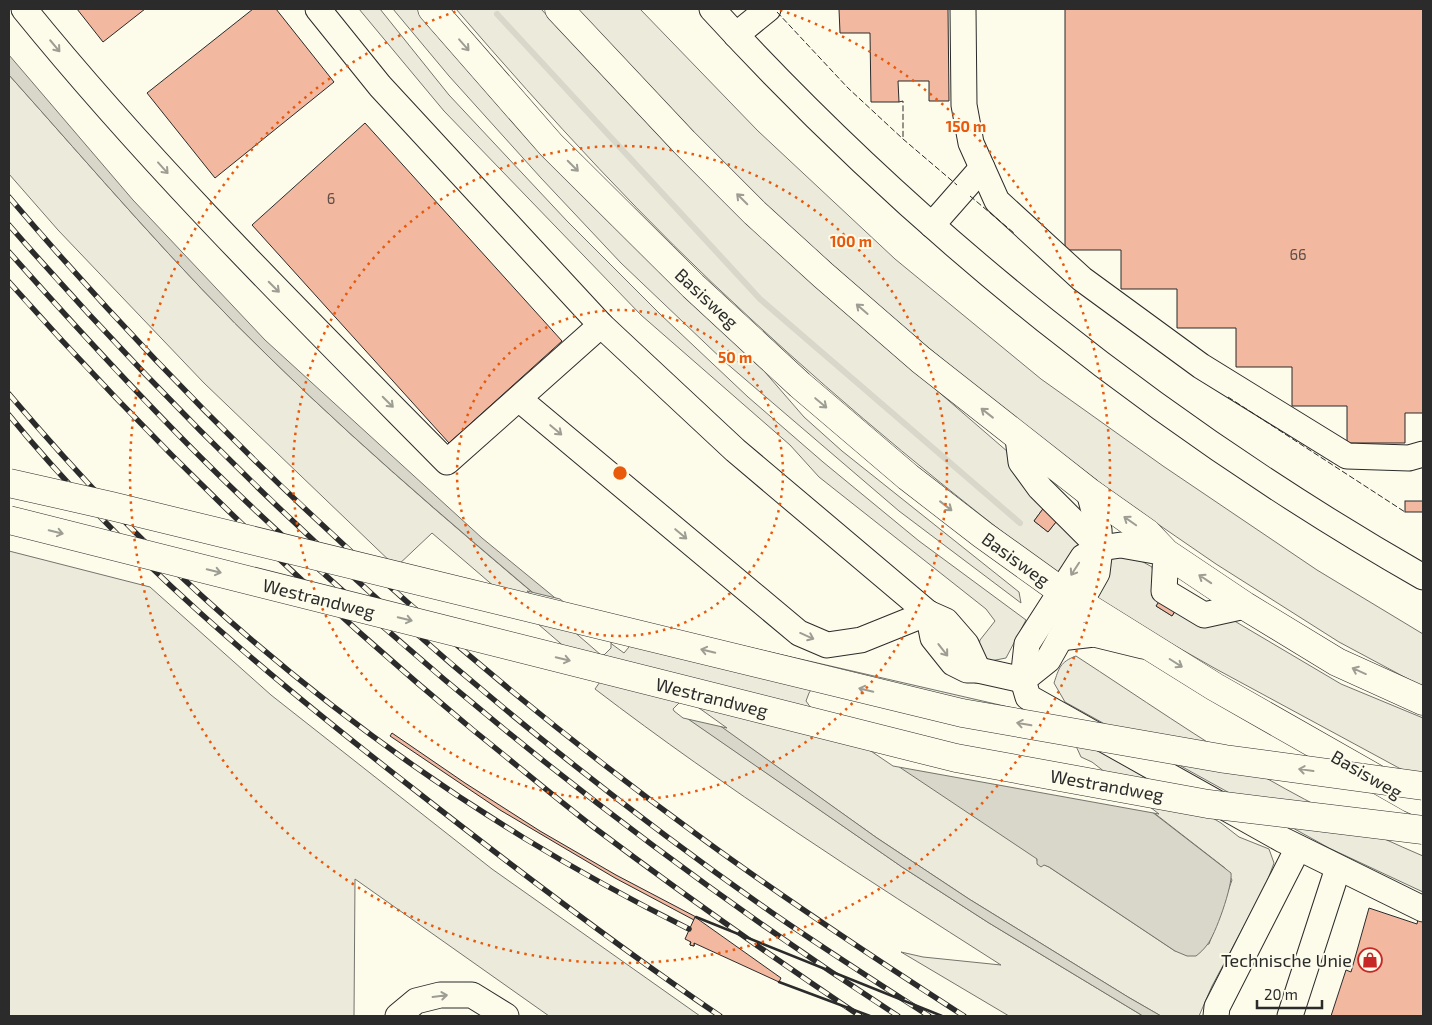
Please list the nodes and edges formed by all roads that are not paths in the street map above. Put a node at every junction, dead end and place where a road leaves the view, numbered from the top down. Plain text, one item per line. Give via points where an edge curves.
1 (24, 9) edge
2 (318, 9) edge
3 (432, 9) edge
4 (559, 9) edge
5 (712, 9) edge
6 (768, 9) edge
7 (963, 9) edge
8 (736, 35) junction
9 (982, 168) junction
10 (932, 225) junction
11 (601, 326) junction
12 (519, 398) junction
13 (1018, 438) junction
14 (1423, 454) edge
15 (9, 483) edge
16 (1089, 492) junction
17 (9, 520) edge
18 (1100, 548) junction
19 (1166, 553) junction
20 (1423, 577) edge
21 (1070, 597) junction
22 (928, 612) junction
23 (1060, 638) junction
24 (1153, 648) junction
25 (1023, 680) junction
26 (1423, 701) edge
27 (1423, 786) edge
28 (1423, 804) edge
29 (1423, 830) edge
30 (1298, 848) junction
31 (1330, 864) junction
32 (1423, 909) edge
33 (398, 1016) edge
34 (506, 1016) edge
35 (1216, 1016) edge
36 (1290, 1016) edge

1 -> 12 street via 98,97 236,248 447,462
2 - 11 street via 380,86
3 -> 21 main road, Basisweg via 551,145 800,385 908,477
13 -> 4 main road, Basisweg via 921,360 755,213
5 - 8 street
6 - 8 street
7 - 9 street via 964,105 971,143
8 - 10 street via 843,144
9 - 10 street
9 - 14 street via 997,201 1082,279 1201,366 1347,456 1409,458
10 - 20 street via 1094,360 1281,490
11 - 12 street
11 - 22 street via 736,450
12 -> 22 street via 799,633 827,645 861,640
13 - 16 main road, Basisweg
13 - 18 street via 1021,462 1040,488
27 -> 15 main road, bridge via 1225,759 962,713
16 - 18 street
19 -> 16 main road, Basisweg via 1147,533
17 -> 29 main road, Westrandweg, bridge via 956,758 1208,804
18 - 19 street, Basisweg via 1121,545
18 - 21 street, Basisweg via 1083,557
26 -> 19 main road, Basisweg via 1336,662
21 - 23 street, Basisweg
21 - 24 main road, Basisweg
21 - 25 street, Basisweg via 1027,644
22 - 25 street via 946,621 966,644 978,670
23 - 24 street via 1094,634
23 - 25 street, Basisweg via 1048,660
24 -> 28 main road, Basisweg via 1291,731
25 - 30 street via 1028,697
30 - 31 street
30 - 35 street via 1217,1008
31 - 32 street
31 - 36 street
33 -> 34 street via 416,1001 440,995 472,995

